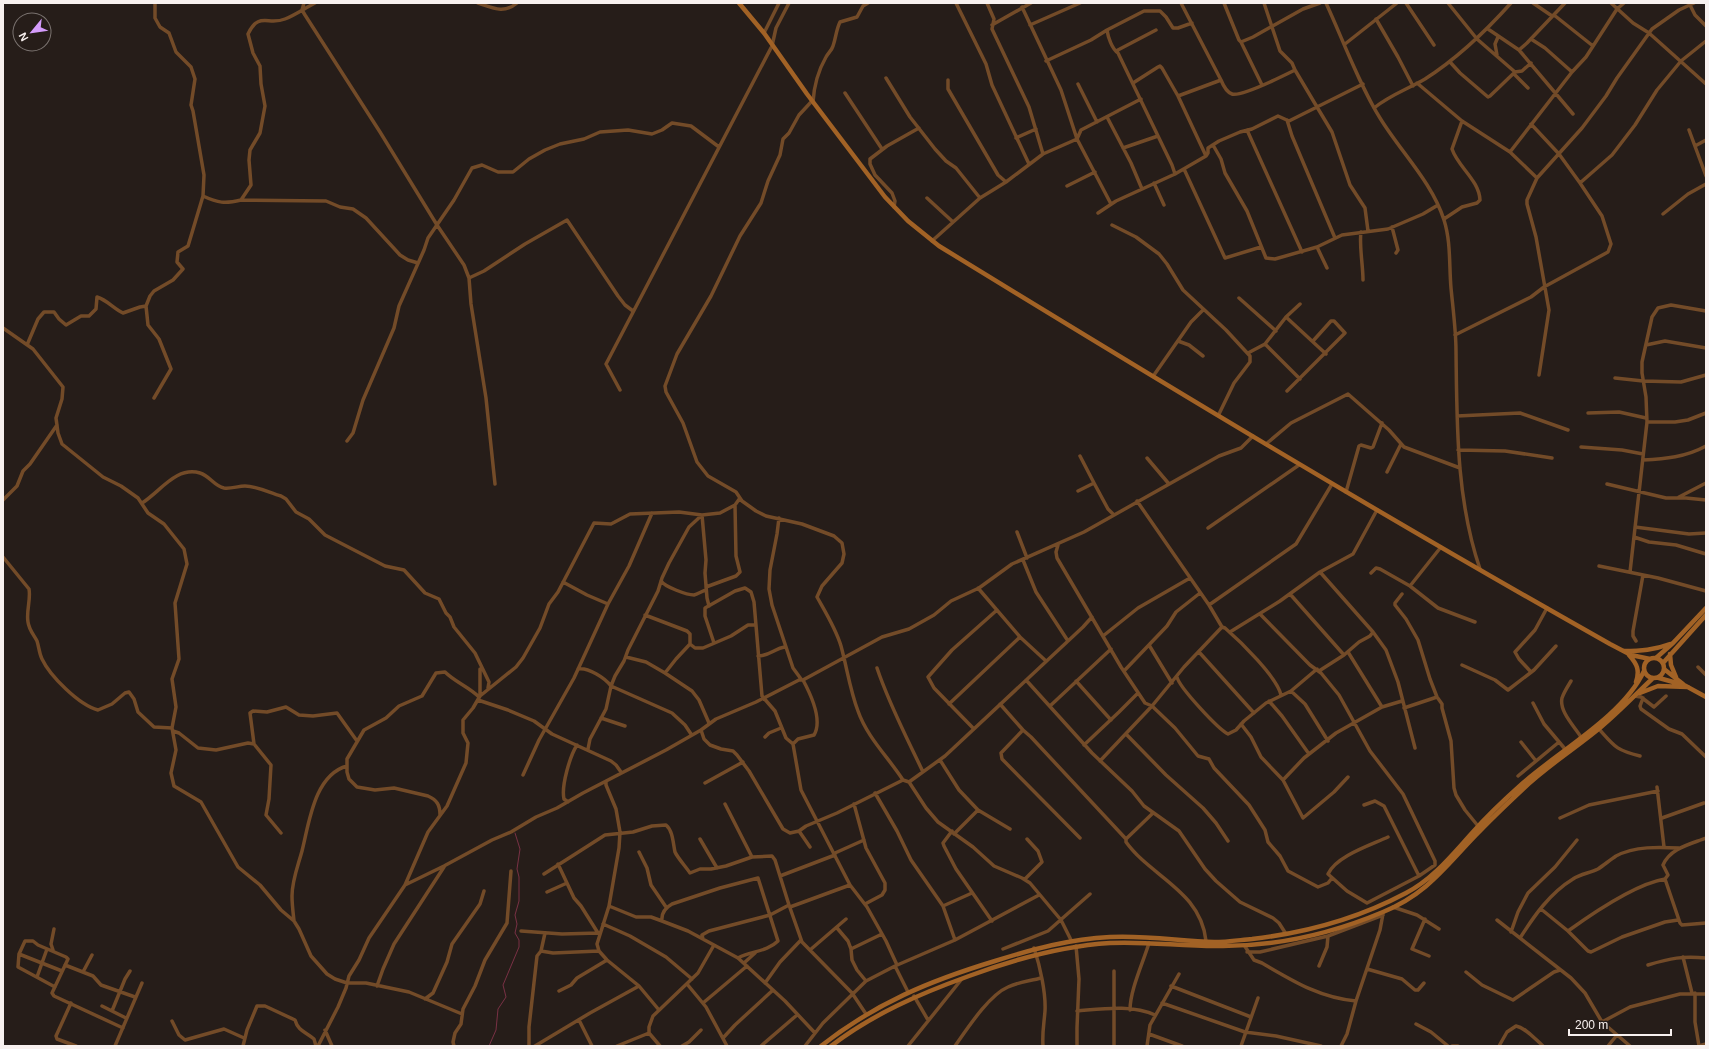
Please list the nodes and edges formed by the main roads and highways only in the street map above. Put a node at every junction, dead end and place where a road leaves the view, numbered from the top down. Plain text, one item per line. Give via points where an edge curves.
1 (740, 3) edge
2 (1706, 608) edge
3 (1706, 615) edge
4 (1673, 643) junction
5 (1627, 653) junction
6 (1670, 654) junction
7 (1656, 658) junction
8 (1650, 659) junction
9 (1663, 663) junction
10 (1664, 668) junction
11 (1644, 670) junction
12 (1659, 678) junction
13 (1652, 679) junction
14 (1677, 679) junction
15 (1686, 686) junction
16 (1634, 687) junction
17 (1635, 695) junction
18 (1706, 697) edge
19 (821, 1046) edge
20 (831, 1046) edge

1 - 5 main road via 894,207 908,222 932,240 1299,465
2 - 4 main road
3 - 6 main road
4 - 5 main road
4 - 7 main road
5 - 8 main road
5 - 11 main road
5 - 16 main road via 1639,670
6 - 9 main road
6 - 14 main road via 1671,666
7 - 8 main road
7 - 9 main road
8 - 11 main road via 1646,662
9 - 10 main road
10 - 12 main road
10 - 14 main road
11 - 13 main road
11 - 16 main road
12 - 13 main road
12 - 15 main road
13 - 17 main road
14 - 15 main road
15 - 17 main road via 1658,686
15 - 18 main road
16 - 19 main road via 1606,716 1525,781 1436,871 1418,886 1385,904 1327,924 1286,934 1228,941 1131,936 1072,940 1034,948 908,992 866,1014
17 - 20 main road via 1599,729 1525,787 1428,886 1383,914 1325,932 1271,943 1195,946 1111,943 1076,946 1036,954 914,996 886,1010

